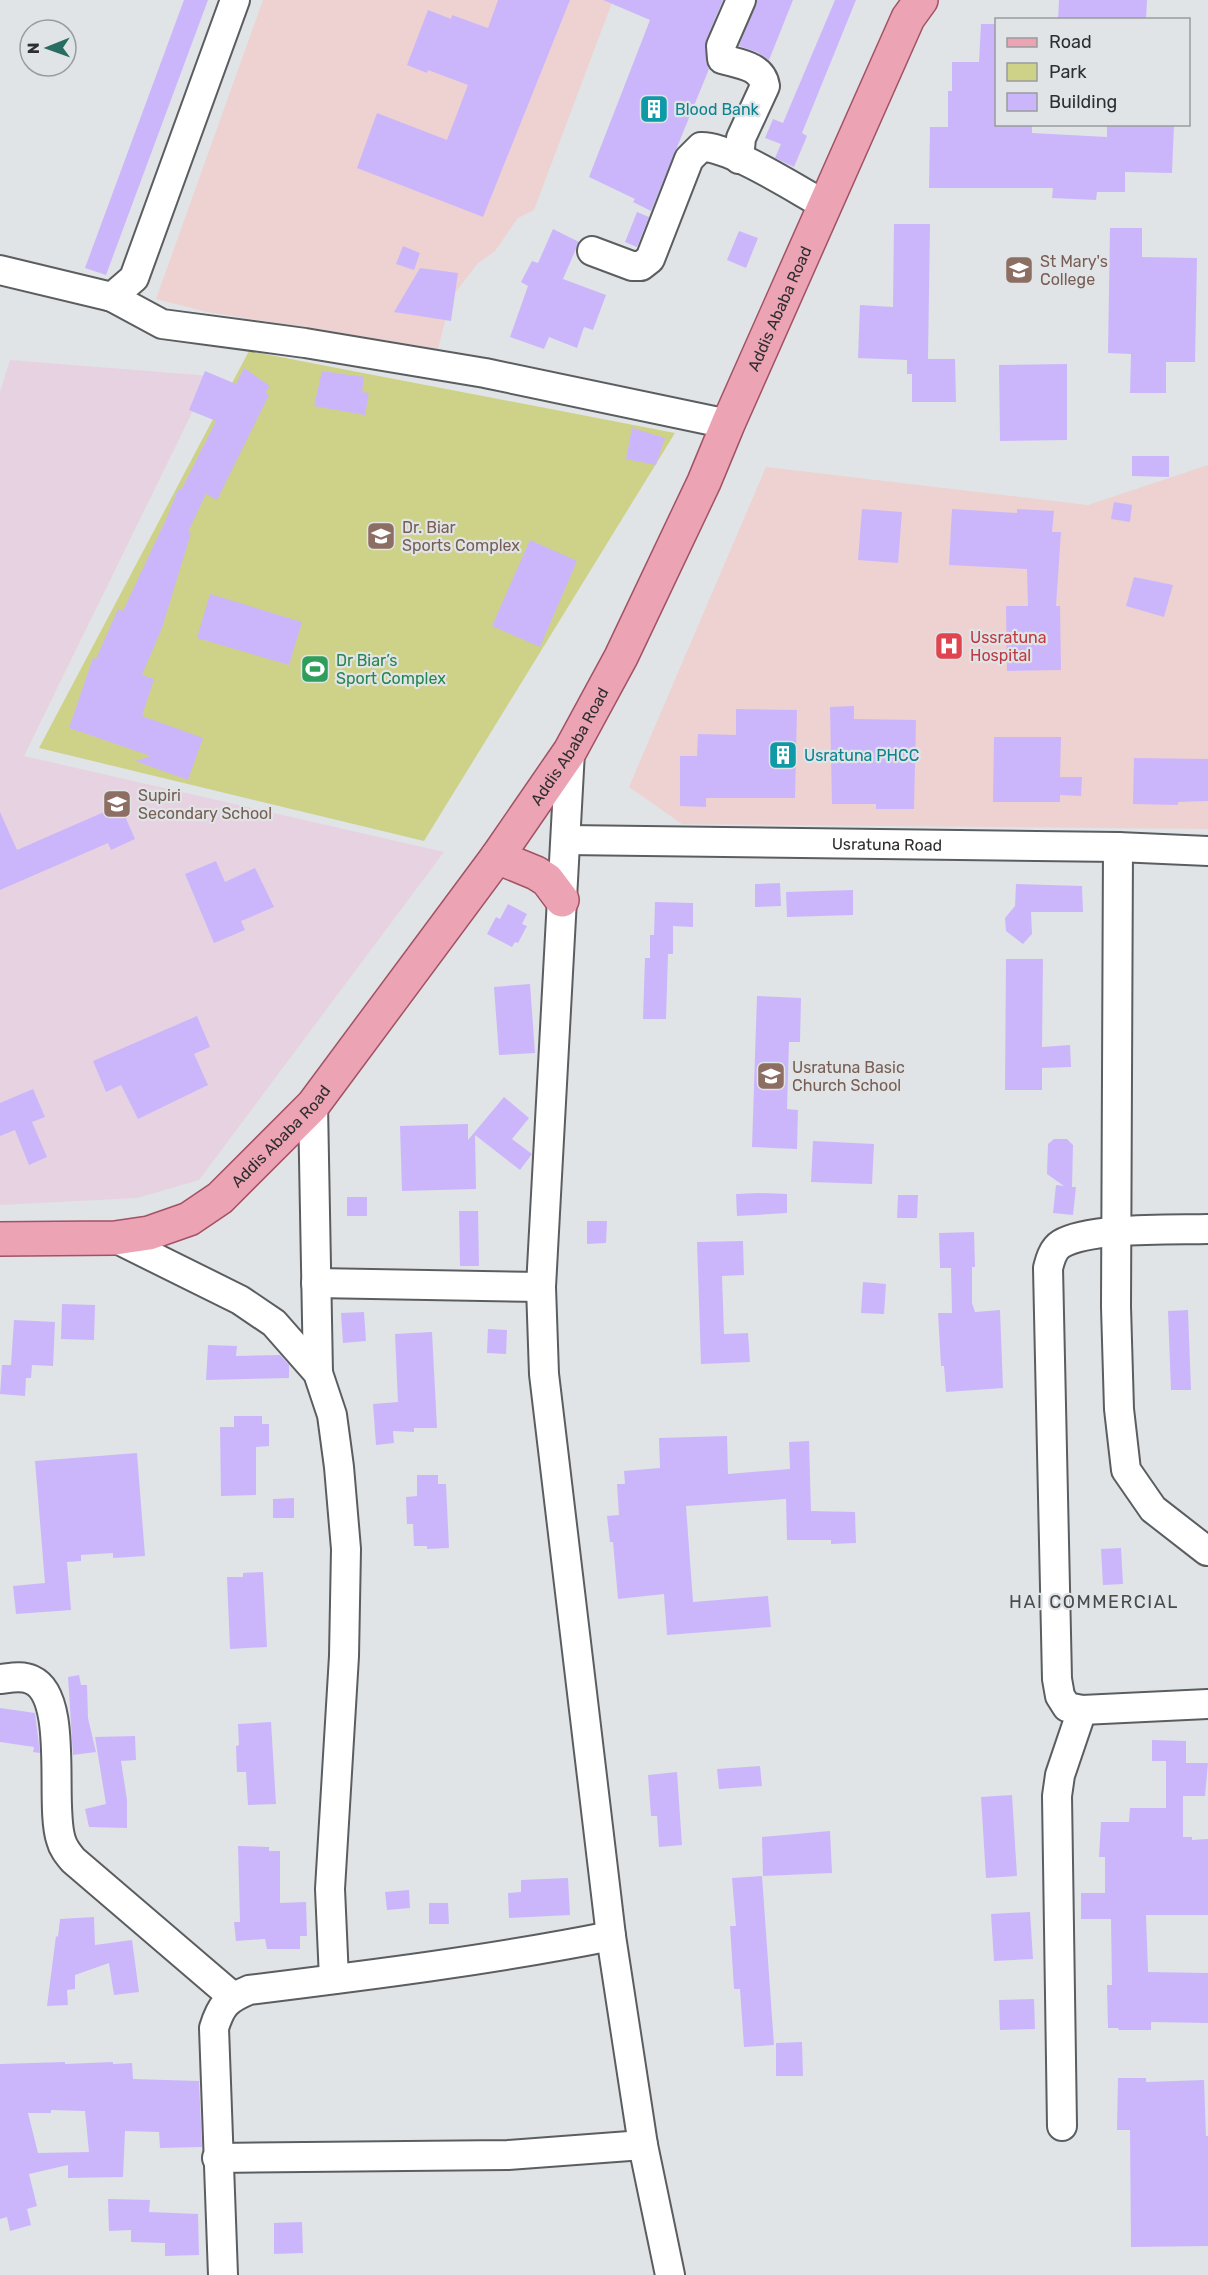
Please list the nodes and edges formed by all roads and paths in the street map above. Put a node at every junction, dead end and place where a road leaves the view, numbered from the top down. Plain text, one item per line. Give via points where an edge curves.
1 (235, 0) edge
2 (741, 0) edge
3 (914, 6) edge
4 (739, 159) junction
5 (825, 206) junction
6 (592, 251) dead end
7 (0, 270) edge
8 (112, 297) junction
9 (728, 424) junction
10 (570, 751) junction
11 (566, 840) junction
12 (1118, 848) junction
13 (1208, 851) edge
14 (497, 857) junction
15 (562, 900) junction
16 (313, 1105) junction
17 (1208, 1229) edge
18 (1117, 1231) junction
19 (0, 1239) edge
20 (115, 1239) junction
21 (316, 1283) junction
22 (541, 1287) junction
23 (318, 1373) junction
24 (1208, 1551) edge
25 (0, 1678) edge
26 (1208, 1704) edge
27 (1082, 1710) junction
28 (611, 1936) junction
29 (334, 1979) junction
30 (233, 1996) junction
31 (1062, 2126) dead end
32 (643, 2145) junction
33 (218, 2158) junction
34 (223, 2275) edge
35 (670, 2275) edge

1 - 8 street via 134,278
2 - 4 street via 721,46 722,59 756,69 764,77 765,86 741,138
3 - 5 main road, Addis Ababa Road
4 - 5 street
4 - 6 street via 713,147 693,152 650,259 641,266
5 - 9 main road, Addis Ababa Road
7 - 8 street
8 - 9 street via 162,324 485,373
9 - 10 main road, Addis Ababa Road via 621,657
10 - 11 street
10 - 14 main road, Addis Ababa Road
11 - 12 street, Usratuna Road
11 - 15 street
12 - 13 street, Usratuna Road
12 - 18 street
14 - 15 main road via 547,880
14 - 16 main road, Addis Ababa Road
15 - 22 street
16 - 20 main road, Addis Ababa Road via 220,1198 204,1209 189,1219 149,1233
16 - 21 street
17 - 18 street
18 - 24 street via 1119,1409 1126,1470 1153,1509
18 - 27 street via 1059,1245 1048,1268 1057,1679 1067,1707
19 - 20 main road, Addis Ababa Road
20 - 23 street via 258,1311
21 - 22 street
21 - 23 street
22 - 28 street via 544,1374
23 - 29 street via 332,1415 346,1549 344,1656 330,1888
25 - 30 street via 33,1680 50,1699 60,1839 73,1860
26 - 27 street
27 - 31 street via 1057,1796
28 - 29 street via 537,1951
28 - 32 street
29 - 30 street via 249,1990
30 - 33 street via 219,2010 214,2028
32 - 33 street via 508,2155
32 - 35 street
33 - 34 street

